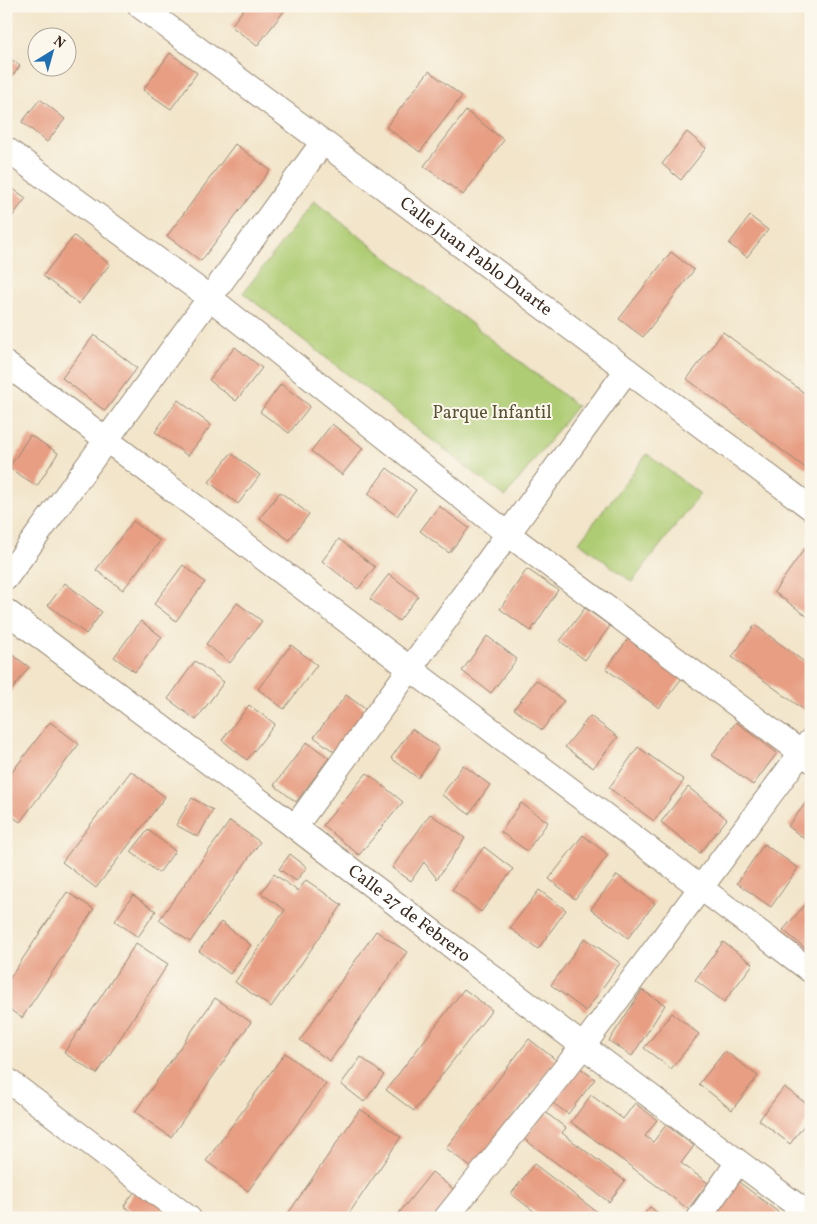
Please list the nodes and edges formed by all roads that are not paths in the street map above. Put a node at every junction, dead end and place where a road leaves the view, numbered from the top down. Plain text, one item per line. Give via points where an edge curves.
1 (140, 6) edge
2 (323, 142) junction
3 (6, 149) edge
4 (210, 298) junction
5 (6, 364) edge
6 (627, 370) junction
7 (107, 440) junction
8 (811, 508) edge
9 (508, 534) junction
10 (6, 578) edge
11 (6, 611) edge
12 (410, 668) junction
13 (807, 751) edge
14 (295, 827) junction
15 (701, 888) junction
16 (811, 971) edge
17 (583, 1046) junction
18 (6, 1079) edge
19 (738, 1162) junction
20 (811, 1216) edge
21 (189, 1218) edge
22 (446, 1218) edge
23 (698, 1218) edge

1 - 2 street, Calle Juan Pablo Duarte
2 - 4 street
2 - 6 street, Calle Juan Pablo Duarte
3 - 4 street
4 - 7 street
4 - 9 street
5 - 7 street
6 - 8 street, Calle Juan Pablo Duarte
6 - 9 street
7 - 10 street
7 - 12 street
9 - 12 street
9 - 13 street
11 - 14 street, Calle 27 de Febrero
12 - 14 street
12 - 15 street
13 - 15 street
14 - 17 street, Calle 27 de Febrero
15 - 16 street
15 - 17 street
17 - 19 street, Calle 27 de Febrero
17 - 22 street
18 - 21 street
19 - 20 street, Calle 27 de Febrero
19 - 23 street

